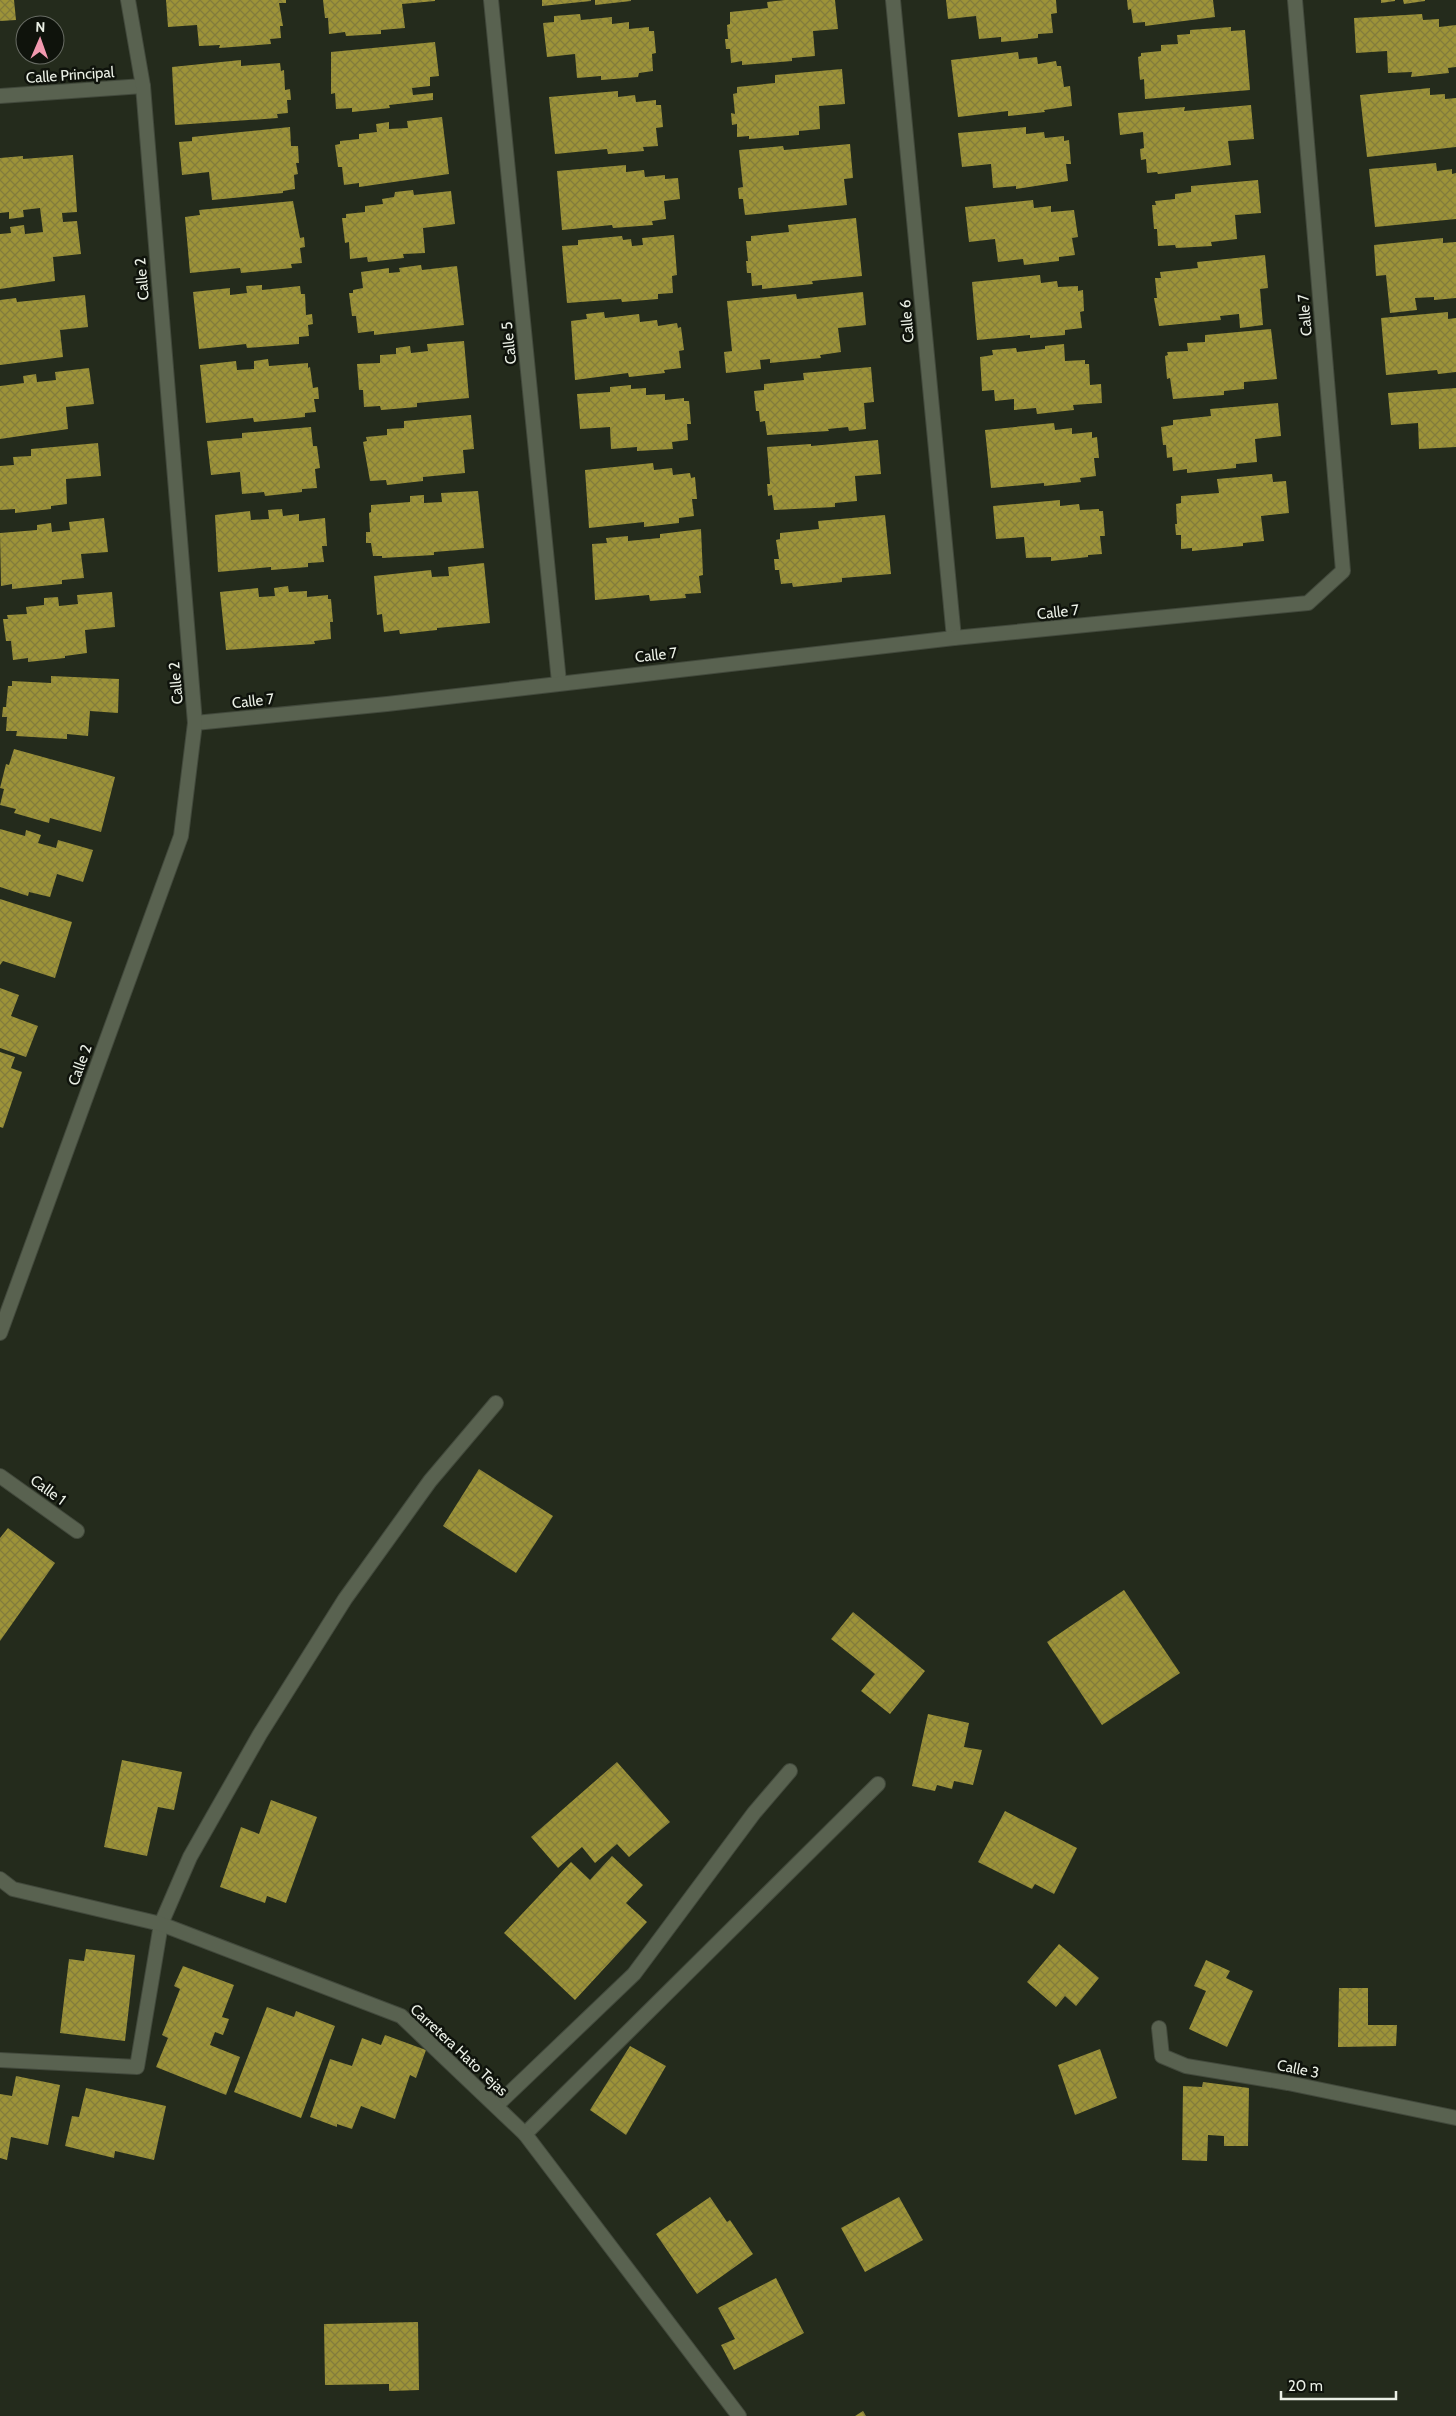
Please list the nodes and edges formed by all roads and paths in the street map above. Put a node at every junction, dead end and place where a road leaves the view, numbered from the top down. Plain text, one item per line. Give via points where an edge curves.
1 (128, 0) edge
2 (491, 0) edge
3 (893, 0) edge
4 (1295, 0) edge
5 (143, 86) junction
6 (0, 96) edge
7 (954, 638) junction
8 (559, 682) junction
9 (195, 723) junction
10 (0, 1333) edge
11 (496, 1403) dead end
12 (0, 1476) edge
13 (77, 1531) dead end
14 (790, 1771) dead end
15 (878, 1784) dead end
16 (0, 1879) edge
17 (161, 1924) junction
18 (1160, 2028) dead end
19 (0, 2060) edge
20 (496, 2106) junction
21 (1456, 2118) edge
22 (524, 2134) junction
23 (739, 2416) edge

1 - 5 street, Calle 2
2 - 8 street, Calle 5
3 - 7 street, Calle 6
4 - 7 street, Calle 7 via 1343,571 1308,603
5 - 6 street, Calle Principal
5 - 9 street, Calle 2
7 - 8 street, Calle 7
8 - 9 street, Calle 7 via 387,704
9 - 10 street, Calle 2 via 181,836
11 - 17 street via 430,1481 345,1599 256,1742 190,1857
12 - 13 street, Calle 1
14 - 20 street via 754,1813 634,1974
15 - 22 street
16 - 17 street, Carretera Hato Tejas via 13,1889
17 - 19 street via 137,2067
17 - 20 street, Carretera Hato Tejas via 402,2016
18 - 21 street, Calle 3 via 1162,2056 1186,2066 1288,2082
20 - 22 street, Carretera Hato Tejas
22 - 23 street, Carretera Hato Tejas

